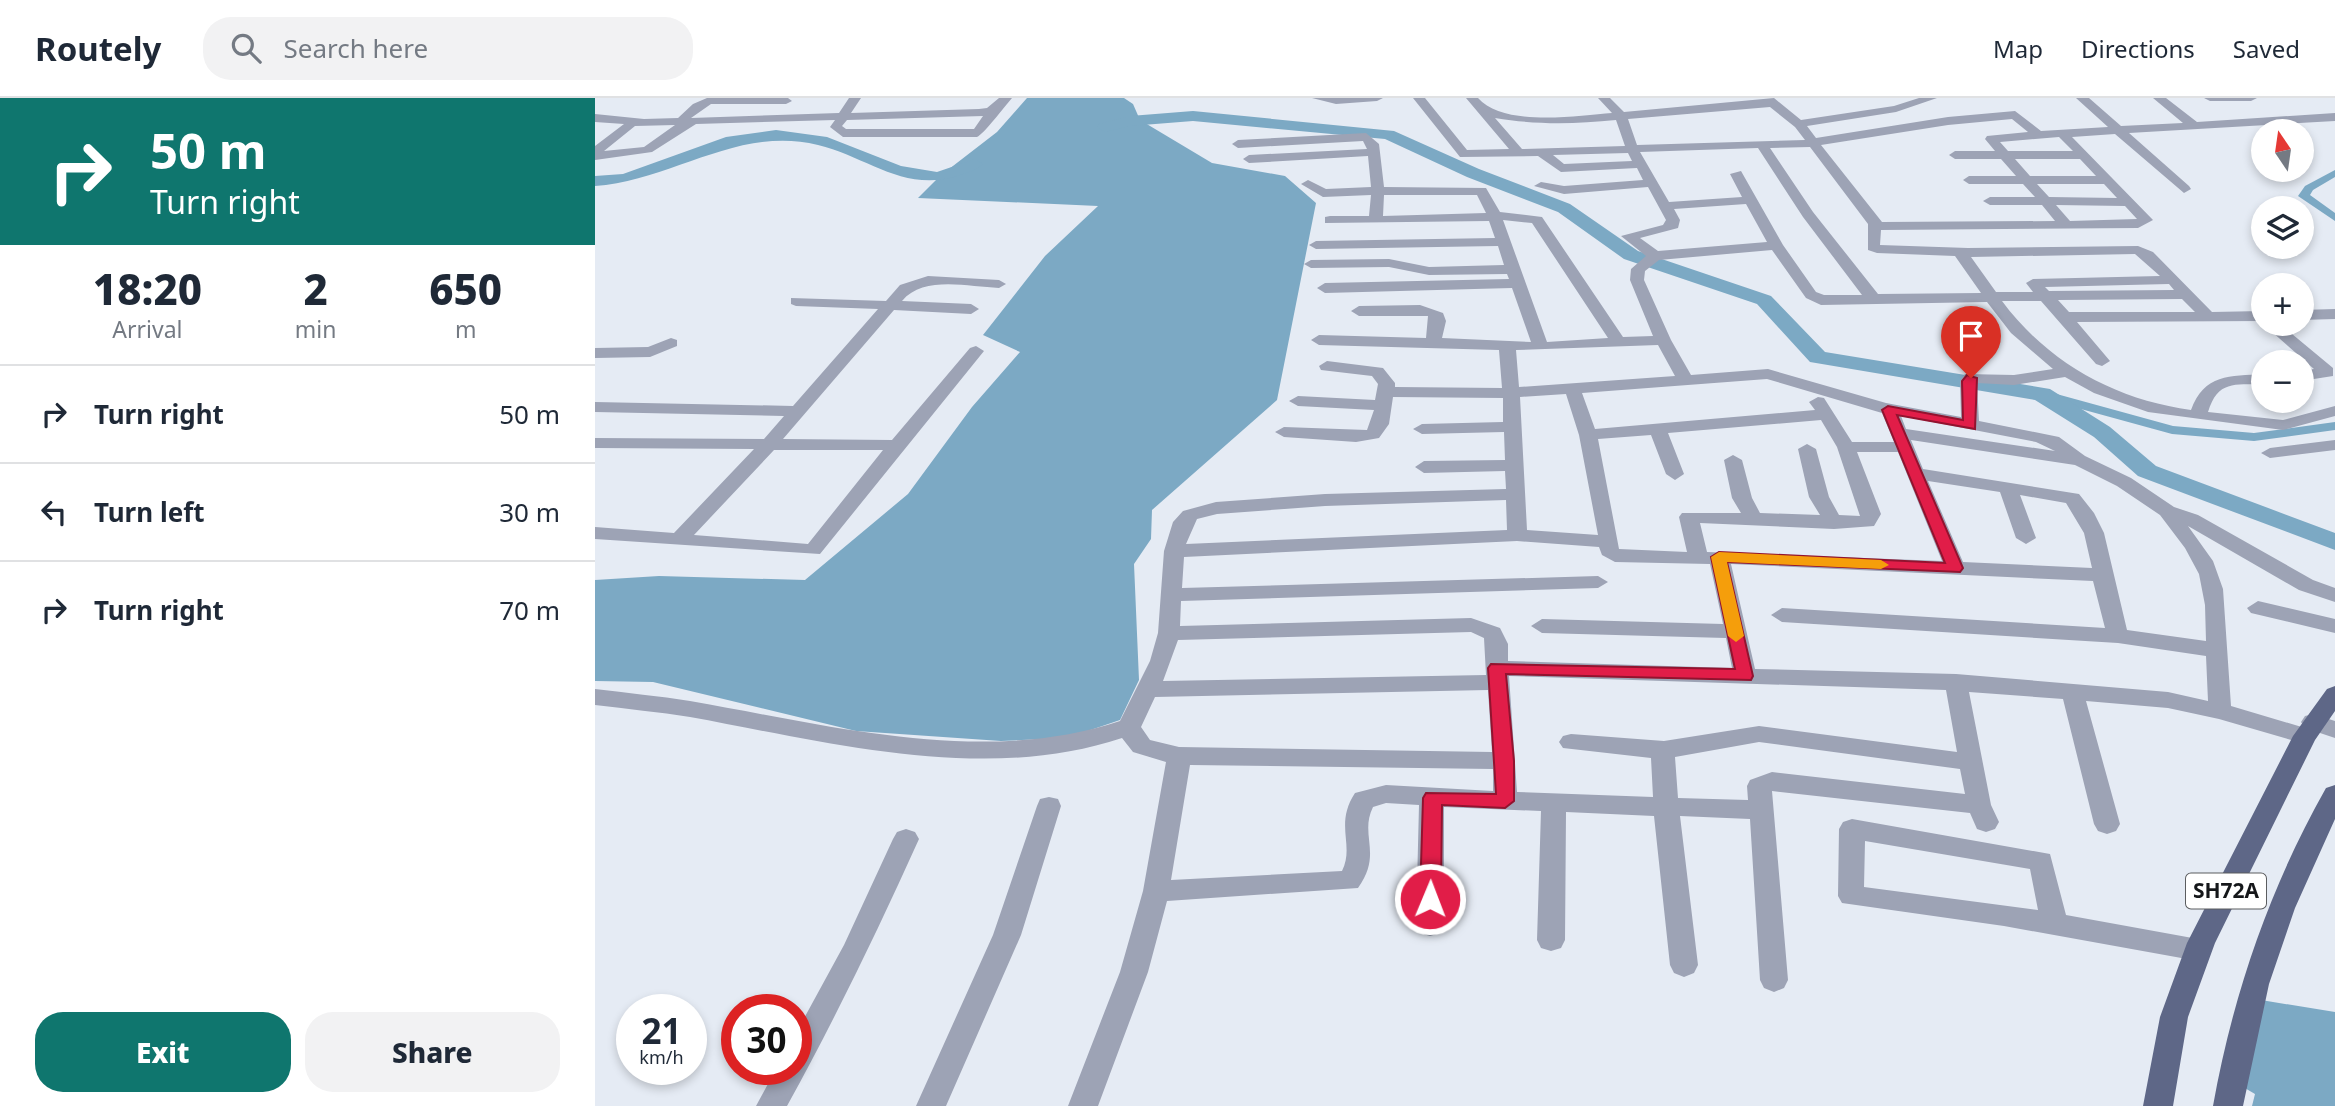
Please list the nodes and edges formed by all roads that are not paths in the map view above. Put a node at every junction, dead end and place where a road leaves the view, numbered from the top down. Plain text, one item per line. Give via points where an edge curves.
1 (855, 98) edge
2 (1006, 98) edge
3 (1318, 98) edge
4 (1377, 98) edge
5 (1419, 98) edge
6 (1472, 98) edge
7 (1604, 98) edge
8 (1931, 98) edge
9 (2082, 98) edge
10 (2159, 98) edge
11 (2210, 98) edge
12 (2251, 98) edge
13 (786, 100) dead end
14 (1770, 101) edge
15 (991, 111) junction
16 (1664, 111) junction
17 (1484, 112) junction
18 (845, 115) junction
19 (1621, 116) junction
20 (2335, 117) edge
21 (595, 118) edge
22 (687, 120) junction
23 (639, 121) junction
24 (1799, 124) junction
25 (2195, 126) junction
26 (2117, 131) junction
27 (2063, 134) junction
28 (2038, 135) junction
29 (1572, 136) junction
30 (1811, 143) junction
31 (1238, 144) dead end
32 (1762, 145) junction
33 (1688, 147) junction
34 (1632, 149) junction
35 (1374, 152) junction
36 (1541, 152) junction
37 (1518, 153) junction
38 (595, 154) edge
39 (1955, 155) dead end
40 (2006, 155) junction
41 (2084, 155) junction
42 (1249, 159) dead end
43 (1641, 164) junction
44 (1736, 174) dead end
45 (1969, 180) dead end
46 (2027, 180) junction
47 (2109, 180) junction
48 (1652, 183) junction
49 (1308, 184) dead end
50 (1541, 186) dead end
51 (2184, 188) dead end
52 (1378, 191) junction
53 (1750, 200) junction
54 (1990, 201) dead end
55 (2046, 201) junction
56 (2131, 202) junction
57 (1665, 206) junction
58 (1494, 217) junction
59 (1330, 220) dead end
60 (1375, 220) junction
61 (1875, 225) junction
62 (2066, 225) junction
63 (1504, 242) junction
64 (1316, 245) dead end
65 (1776, 245) junction
66 (1967, 252) junction
67 (1650, 259) junction
68 (1311, 264) dead end
69 (1516, 276) junction
70 (2170, 279) junction
71 (999, 284) dead end
72 (1325, 288) dead end
73 (2185, 293) junction
74 (2045, 296) junction
75 (1995, 298) junction
76 (1874, 300) junction
77 (796, 301) dead end
78 (889, 305) junction
79 (971, 310) dead end
80 (1359, 311) dead end
81 (2335, 314) edge
82 (2207, 315) junction
83 (2314, 315) edge
84 (2251, 316) edge
85 (2065, 317) junction
86 (2285, 336) edge
87 (1319, 340) dead end
88 (1663, 340) junction
89 (671, 343) dead end
90 (1619, 343) junction
91 (1433, 344) junction
92 (1507, 345) junction
93 (1541, 347) junction
94 (976, 351) dead end
95 (595, 353) edge
96 (2102, 361) dead end
97 (1327, 366) dead end
98 (2066, 372) junction
99 (2331, 374) edge
100 (1685, 379) junction
101 (2251, 380) edge
102 (1804, 383) junction
103 (1572, 387) junction
104 (1511, 393) junction
105 (1383, 399) junction
106 (1298, 401) dead end
107 (595, 407) edge
108 (1888, 410) junction
109 (798, 411) junction
110 (2335, 411) edge
111 (1826, 414) junction
112 (2198, 416) junction
113 (1970, 426) junction
114 (1513, 427) junction
115 (1657, 427) junction
116 (1422, 429) dead end
117 (1284, 432) dead end
118 (1588, 435) junction
119 (1902, 440) junction
120 (595, 443) edge
121 (769, 444) junction
122 (2335, 444) edge
123 (897, 445) junction
124 (1846, 447) junction
125 (1807, 449) dead end
126 (2270, 453) dead end
127 (1733, 460) dead end
128 (2079, 460) junction
129 (1514, 465) junction
130 (1424, 467) dead end
131 (1916, 472) junction
132 (1675, 474) dead end
133 (2007, 486) junction
134 (1515, 494) junction
135 (2167, 511) junction
136 (1754, 519) junction
137 (1834, 523) junction
138 (595, 533) edge
139 (1517, 535) junction
140 (680, 538) junction
141 (2027, 538) dead end
142 (1609, 542) junction
143 (1174, 551) junction
144 (1708, 558) junction
145 (1955, 568) junction
146 (2102, 575) junction
147 (1598, 582) dead end
148 (1171, 595) junction
149 (2335, 595) edge
150 (2258, 608) dead end
151 (1782, 615) dead end
152 (1542, 626) dead end
153 (2335, 626) edge
154 (1735, 631) junction
155 (1169, 634) junction
156 (2118, 636) junction
157 (2217, 650) junction
158 (1497, 675) junction
159 (1745, 676) junction
160 (1956, 682) junction
161 (1149, 689) junction
162 (2072, 692) junction
163 (2335, 694) edge
164 (595, 697) edge
165 (2220, 711) junction
166 (1129, 727) junction
167 (2318, 730) edge
168 (1571, 742) dead end
169 (1663, 749) junction
170 (1179, 756) junction
171 (1505, 761) junction
172 (1971, 762) junction
173 (2335, 794) edge
174 (1432, 798) junction
175 (1505, 801) junction
176 (1554, 803) junction
177 (1049, 806) dead end
178 (1666, 808) junction
179 (1762, 810) junction
180 (2107, 824) dead end
181 (906, 839) dead end
182 (1156, 891) junction
183 (1430, 925) dead end
184 (2055, 925) junction
185 (1551, 940) dead end
186 (2198, 950) junction
187 (1684, 965) dead end
188 (1773, 980) dead end
189 (812, 1032) edge
190 (783, 1085) edge
191 (771, 1106) edge
192 (931, 1106) edge
193 (1083, 1106) edge
194 (2158, 1106) edge
195 (2228, 1106) edge

1 - 18 street
2 - 15 street
3 - 4 street
5 - 37 street via 1464,154
6 - 17 street
7 - 19 street
8 - 24 street
9 - 26 street
10 - 25 street
11 - 12 street
13 - 22 street via 709,101 697,106
14 - 16 street
14 - 24 street
15 - 18 street
15 - 18 street via 982,129 966,133 843,133 836,127
16 - 19 street
16 - 33 street
17 - 29 street via 1527,120
17 - 37 street
18 - 22 street
19 - 29 street
19 - 34 street
20 - 25 street
21 - 23 street
22 - 23 street
22 - 38 street via 656,147
23 - 38 street
24 - 30 street
25 - 26 street
26 - 27 street
26 - 51 street
27 - 28 street
27 - 41 street
28 - 30 street via 2011,111
28 - 40 street via 1991,137
29 - 34 street
29 - 36 street
30 - 32 street
30 - 61 street
31 - 35 street via 1357,136 1371,139
32 - 33 street
32 - 76 street
33 - 34 street
34 - 43 street
35 - 42 street
35 - 52 street
36 - 37 street
36 - 43 street via 1561,168
39 - 40 street
40 - 41 street
40 - 46 street
41 - 47 street
43 - 48 street
44 - 53 street
45 - 46 street
46 - 47 street
46 - 55 street
47 - 56 street
48 - 50 street via 1564,190
48 - 57 street
49 - 52 street via 1323,193
52 - 58 street via 1472,189 1487,196
52 - 60 street
53 - 57 street
53 - 65 street
54 - 55 street
55 - 56 street
55 - 62 street
56 - 62 street via 2144,215 2141,224
57 - 67 street via 1673,225 1628,236
58 - 60 street
58 - 63 street
58 - 90 street via 1537,220
59 - 60 street
61 - 62 street
61 - 66 street via 1873,247 1877,249
63 - 64 street
63 - 69 street
65 - 67 street
65 - 76 street via 1815,298
66 - 70 street via 2129,249 2148,256
66 - 75 street via 1962,256
67 - 88 street via 1637,269 1637,280
68 - 69 street via 1389,263 1429,271
69 - 72 street
69 - 93 street
70 - 73 street
70 - 74 street via 2033,282
71 - 78 street via 920,281 905,288
73 - 74 street
73 - 82 street
74 - 75 street
74 - 85 street
75 - 76 street
75 - 98 street via 2015,327
77 - 78 street
78 - 79 street
78 - 109 street
80 - 91 street via 1435,313 1438,321
81 - 83 street
82 - 84 street
82 - 85 street
85 - 96 street
86 - 99 street
87 - 91 street
88 - 90 street
88 - 100 street
89 - 95 street via 650,352
90 - 93 street
91 - 92 street
92 - 93 street
92 - 104 street
94 - 123 street
97 - 105 street via 1377,372 1387,383
98 - 112 street via 2133,402
98 - 113 street via 2027,379 1977,377 1969,385
100 - 102 street via 1767,374
100 - 103 street
101 - 112 street via 2211,385
102 - 108 street
102 - 111 street
103 - 104 street
103 - 118 street
104 - 105 street
104 - 114 street
105 - 106 street
105 - 117 street via 1380,425 1373,434
107 - 109 street
108 - 113 street
108 - 119 street
109 - 121 street
110 - 112 street via 2283,425
111 - 115 street
111 - 124 street
113 - 128 street via 2053,440
114 - 116 street
114 - 129 street
115 - 118 street
115 - 132 street
118 - 142 street
119 - 124 street
119 - 128 street
119 - 131 street
120 - 121 street
121 - 123 street
121 - 140 street
122 - 126 street
123 - 140 street via 813,550
124 - 137 street via 1871,519 1859,524
125 - 137 street via 1819,497
127 - 136 street via 1742,498
128 - 135 street via 2124,482
129 - 130 street
129 - 134 street
131 - 133 street
131 - 145 street
133 - 141 street
133 - 146 street via 2060,494 2078,503 2100,555
134 - 139 street
134 - 143 street via 1216,508 1190,515 1183,522
135 - 149 street via 2191,519 2306,585
135 - 157 street via 2212,577
136 - 137 street
136 - 144 street via 1689,517
138 - 140 street
139 - 142 street
139 - 143 street
142 - 144 street via 1609,551 1615,556
143 - 148 street
144 - 145 street
144 - 154 street
145 - 146 street
146 - 156 street
147 - 148 street
148 - 155 street
150 - 153 street
151 - 156 street
152 - 154 street
154 - 159 street
155 - 158 street via 1471,625 1494,633
155 - 161 street
156 - 157 street
157 - 165 street
158 - 159 street
158 - 161 street
158 - 171 street
159 - 160 street
160 - 162 street
160 - 172 street
161 - 166 street
162 - 165 street via 2168,700
162 - 180 street
163 - 167 main road, SH72A
164 - 166 street via 700,710 845,739 956,748 1048,748
165 - 167 street
166 - 170 street via 1132,739 1147,751
167 - 186 main road, SH72A via 2253,835
168 - 169 street
169 - 172 street via 1695,746 1737,733
169 - 178 street
170 - 171 street
170 - 182 street
171 - 175 street
172 - 179 street via 1983,813 1772,781 1759,786
173 - 195 main road, SH72A via 2290,883 2256,973 2236,1048
174 - 175 street
174 - 182 street via 1385,794 1360,804 1360,864 1349,881
174 - 183 street
175 - 176 street
176 - 178 street
176 - 185 street
177 - 192 street via 1007,936
178 - 179 street
178 - 187 street
179 - 188 street
181 - 189 street
182 - 193 street via 1134,972
184 - 184 street via 1851,896 1851,829 2041,861
184 - 186 street
186 - 194 main road, SH72A via 2173,1017
190 - 191 street

